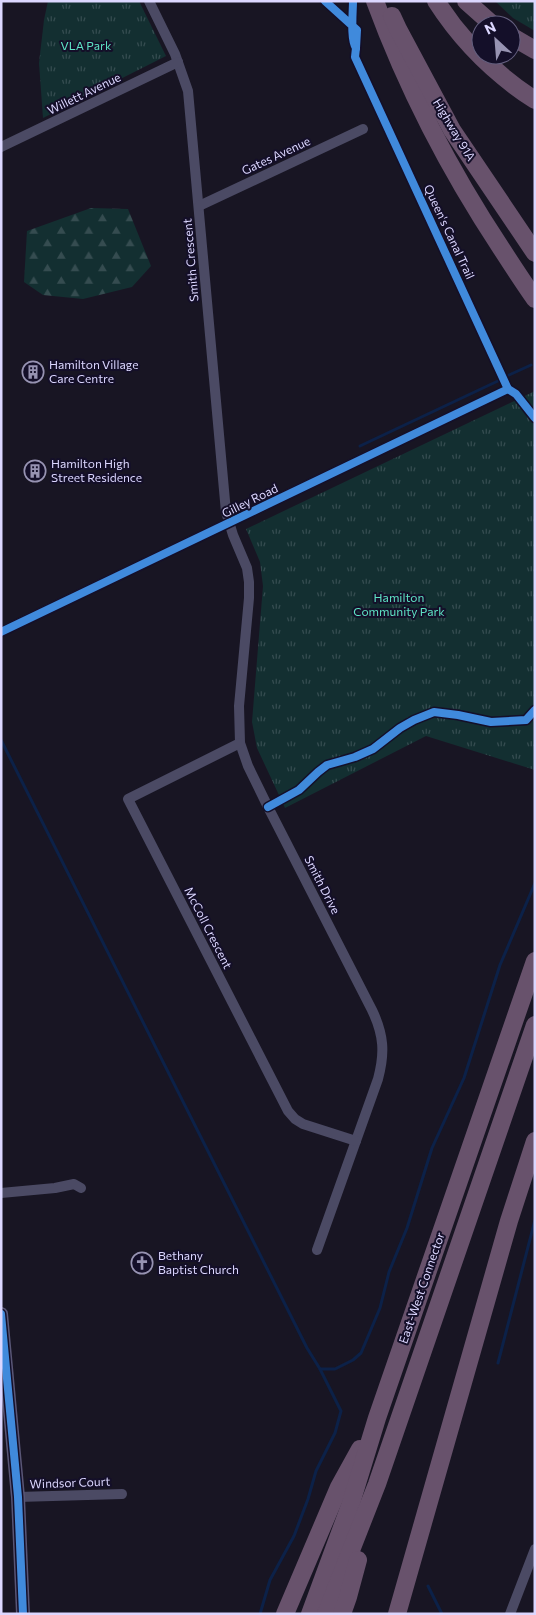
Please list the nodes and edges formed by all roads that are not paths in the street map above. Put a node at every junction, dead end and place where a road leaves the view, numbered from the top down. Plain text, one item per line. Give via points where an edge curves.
1 (149, 1) edge
2 (375, 1) edge
3 (386, 1) edge
4 (436, 1) edge
5 (466, 1) edge
6 (482, 15) edge
7 (521, 42) edge
8 (535, 50) edge
9 (178, 62) junction
10 (535, 100) edge
11 (364, 129) dead end
12 (1, 148) edge
13 (199, 206) junction
14 (535, 253) edge
15 (535, 299) edge
16 (508, 389) dead end
17 (229, 524) junction
18 (1, 632) edge
19 (240, 743) junction
20 (535, 961) edge
21 (535, 1025) edge
22 (356, 1141) junction
23 (535, 1142) edge
24 (81, 1188) dead end
25 (1, 1193) edge
26 (318, 1250) dead end
27 (1, 1314) edge
28 (378, 1418) junction
29 (377, 1484) junction
30 (122, 1494) dead end
31 (18, 1498) junction
32 (535, 1549) edge
33 (23, 1614) edge
34 (285, 1614) edge
35 (310, 1614) edge
36 (326, 1614) edge
37 (342, 1614) edge
38 (397, 1614) edge
39 (510, 1614) edge

1 - 9 street, Smith Crescent
2 - 15 highway via 435,138 480,217
3 - 14 highway, Highway 91A via 452,130
4 - 10 highway via 480,56
5 - 6 highway
7 - 8 highway
9 - 12 street, Willett Avenue
9 - 13 street, Smith Crescent via 188,91
11 - 13 street, Gates Avenue
13 - 17 street, Smith Crescent
16 - 17 street, Gilley Road
17 - 18 street, Gilley Road
17 - 19 street, Smith Drive via 249,582 239,706
19 - 22 street, Smith Drive via 268,807 379,1026 383,1050 381,1065
19 - 22 street, McColl Crescent via 128,799 288,1112 303,1124
20 - 28 highway, East-West Connector
21 - 29 highway, East-West Connector
22 - 26 street, Smith Drive
23 - 38 highway via 509,1221
24 - 25 street via 74,1184
27 - 31 main road
28 - 34 highway via 339,1487
28 - 35 highway, East-West Connector
29 - 36 highway, East-West Connector
29 - 37 highway
30 - 31 street, Windsor Court
31 - 33 main road
32 - 39 street

